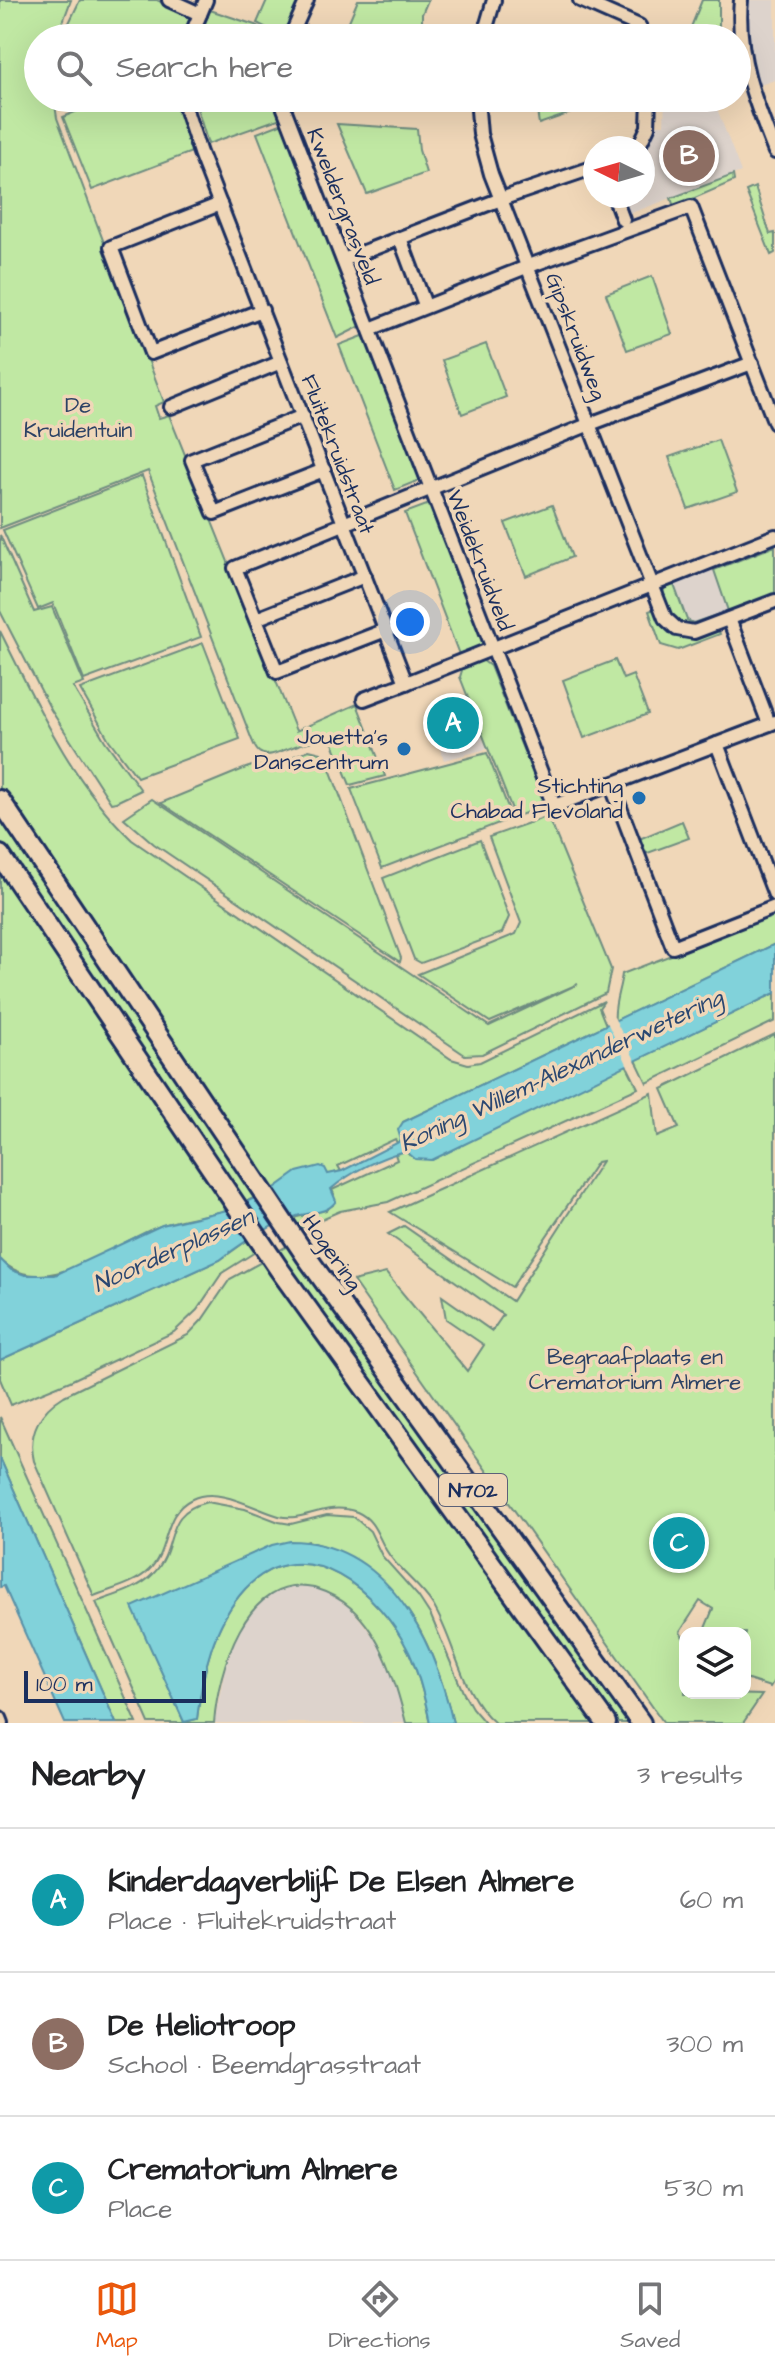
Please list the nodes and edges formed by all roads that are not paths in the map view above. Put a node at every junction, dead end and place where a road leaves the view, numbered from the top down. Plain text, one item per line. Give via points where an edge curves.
1 (169, 0) edge
2 (206, 0) edge
3 (307, 0) edge
4 (494, 0) edge
5 (580, 0) edge
6 (741, 0) edge
7 (200, 14) junction
8 (196, 24) edge
9 (296, 24) edge
10 (487, 24) edge
11 (634, 24) edge
12 (741, 24) edge
13 (751, 87) edge
14 (187, 112) edge
15 (285, 112) edge
16 (479, 112) edge
17 (649, 112) edge
18 (644, 136) edge
19 (775, 152) edge
20 (583, 171) edge
21 (501, 199) junction
22 (220, 204) junction
23 (618, 208) edge
24 (623, 220) dead end
25 (400, 238) junction
26 (343, 260) junction
27 (529, 266) junction
28 (425, 305) junction
29 (262, 310) junction
30 (370, 329) junction
31 (281, 362) junction
32 (752, 363) junction
33 (171, 407) dead end
34 (303, 416) junction
35 (775, 423) edge
36 (590, 424) junction
37 (324, 470) junction
38 (432, 488) junction
39 (345, 522) junction
40 (775, 536) edge
41 (365, 576) junction
42 (652, 585) junction
43 (775, 601) edge
44 (256, 619) junction
45 (729, 619) junction
46 (386, 630) junction
47 (493, 649) junction
48 (406, 683) junction
49 (364, 699) dead end
50 (772, 723) edge
51 (717, 744) junction
52 (611, 784) junction
53 (0, 800) edge
54 (0, 855) edge
55 (775, 895) edge
56 (775, 907) edge
57 (606, 1723) edge
58 (641, 1723) edge

1 - 7 street
2 - 7 street
3 - 9 street
4 - 10 street
5 - 11 street
6 - 12 street
7 - 8 street
13 - 19 street
14 - 22 street, Fluitekruidstraat
15 - 26 street, Kweldergrasveld
16 - 21 street, Gipskruidweg via 484,152
17 - 18 street
20 - 21 street
21 - 25 street
21 - 27 street, Gipskruidweg
22 - 29 street, Fluitekruidstraat
22 - 29 street via 111,247 151,353
23 - 24 street
25 - 26 street
25 - 28 street
26 - 30 street, Kweldergrasveld
27 - 28 street
27 - 32 street via 691,207
27 - 36 street, Gipskruidweg
28 - 30 street
29 - 31 street, Fluitekruidstraat
30 - 38 street, Weidekruidveld
31 - 33 street
31 - 34 street, Fluitekruidstraat
32 - 35 street
32 - 36 street
34 - 37 street, Fluitekruidstraat
34 - 37 street via 192,460 214,513
36 - 38 street
36 - 42 street, Gipskruidweg
37 - 39 street, Fluitekruidstraat
38 - 39 street
38 - 47 street, Weidekruidveld
39 - 41 street, Fluitekruidstraat
39 - 44 street via 235,568
40 - 42 street
41 - 44 street
41 - 46 street, Fluitekruidstraat
42 - 45 street, Gipskruidweg via 665,618 677,629 694,632
42 - 47 street
43 - 45 street, Gipskruidweg
44 - 46 street via 277,672
45 - 50 street
46 - 48 street, Fluitekruidstraat
47 - 48 street
47 - 52 street, Weidekruidveld via 554,806
48 - 49 street
50 - 51 street
51 - 52 street
51 - 55 street
52 - 56 street via 673,947
53 - 58 highway, Hogering / N702 via 306,1256
54 - 57 highway, N702 via 279,1269

